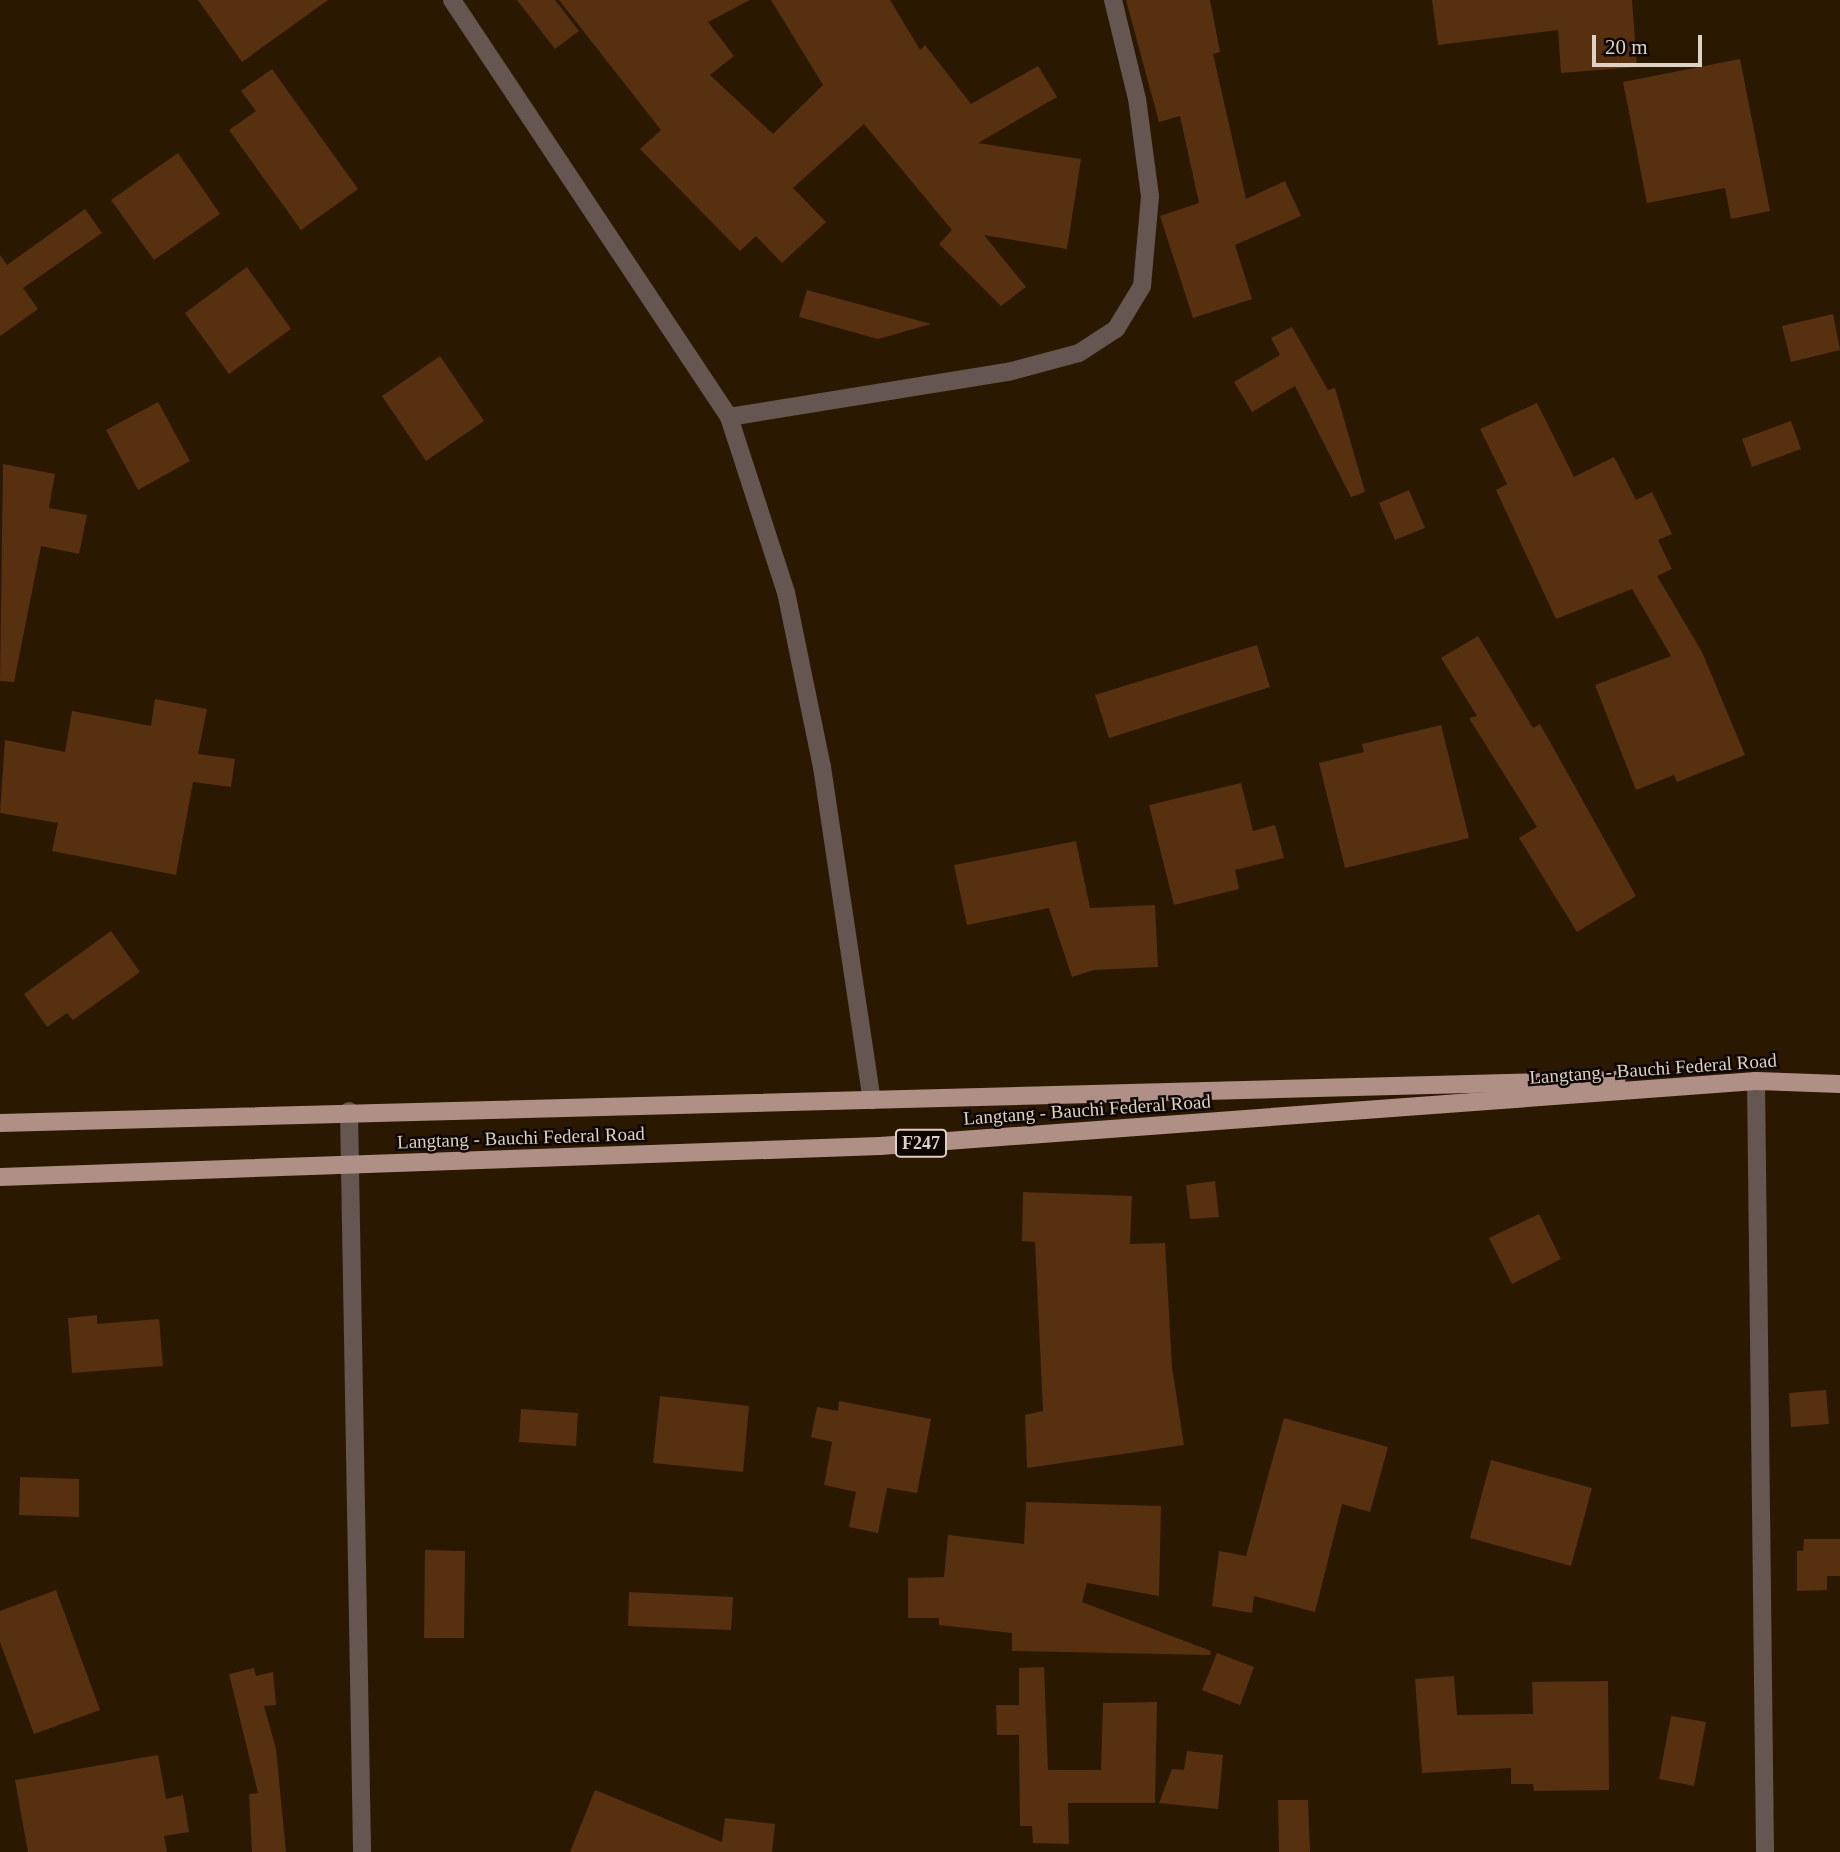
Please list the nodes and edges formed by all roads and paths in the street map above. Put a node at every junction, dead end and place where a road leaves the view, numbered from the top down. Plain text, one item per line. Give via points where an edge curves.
1 (452, 0) edge
2 (1113, 0) edge
3 (729, 418) junction
4 (1840, 1074) edge
5 (1756, 1081) junction
6 (1840, 1084) edge
7 (872, 1100) junction
8 (349, 1111) junction
9 (0, 1123) edge
10 (351, 1166) junction
11 (0, 1177) edge
12 (362, 1852) edge
13 (1765, 1852) edge

1 - 3 street
2 - 3 street via 1137,99 1150,196 1142,286 1116,329 1079,353 1009,372
3 - 7 street via 786,592 822,767
4 - 7 main road, Langtang - Bauchi Federal Road / F247
5 - 6 main road, Langtang - Bauchi Federal Road / F247
5 - 10 main road, Langtang - Bauchi Federal Road / F247 via 880,1146
5 - 13 street
7 - 8 main road, Langtang - Bauchi Federal Road / F247
8 - 9 main road, Langtang - Bauchi Federal Road / F247
8 - 10 street
10 - 11 main road, Langtang - Bauchi Federal Road / F247
10 - 12 street

